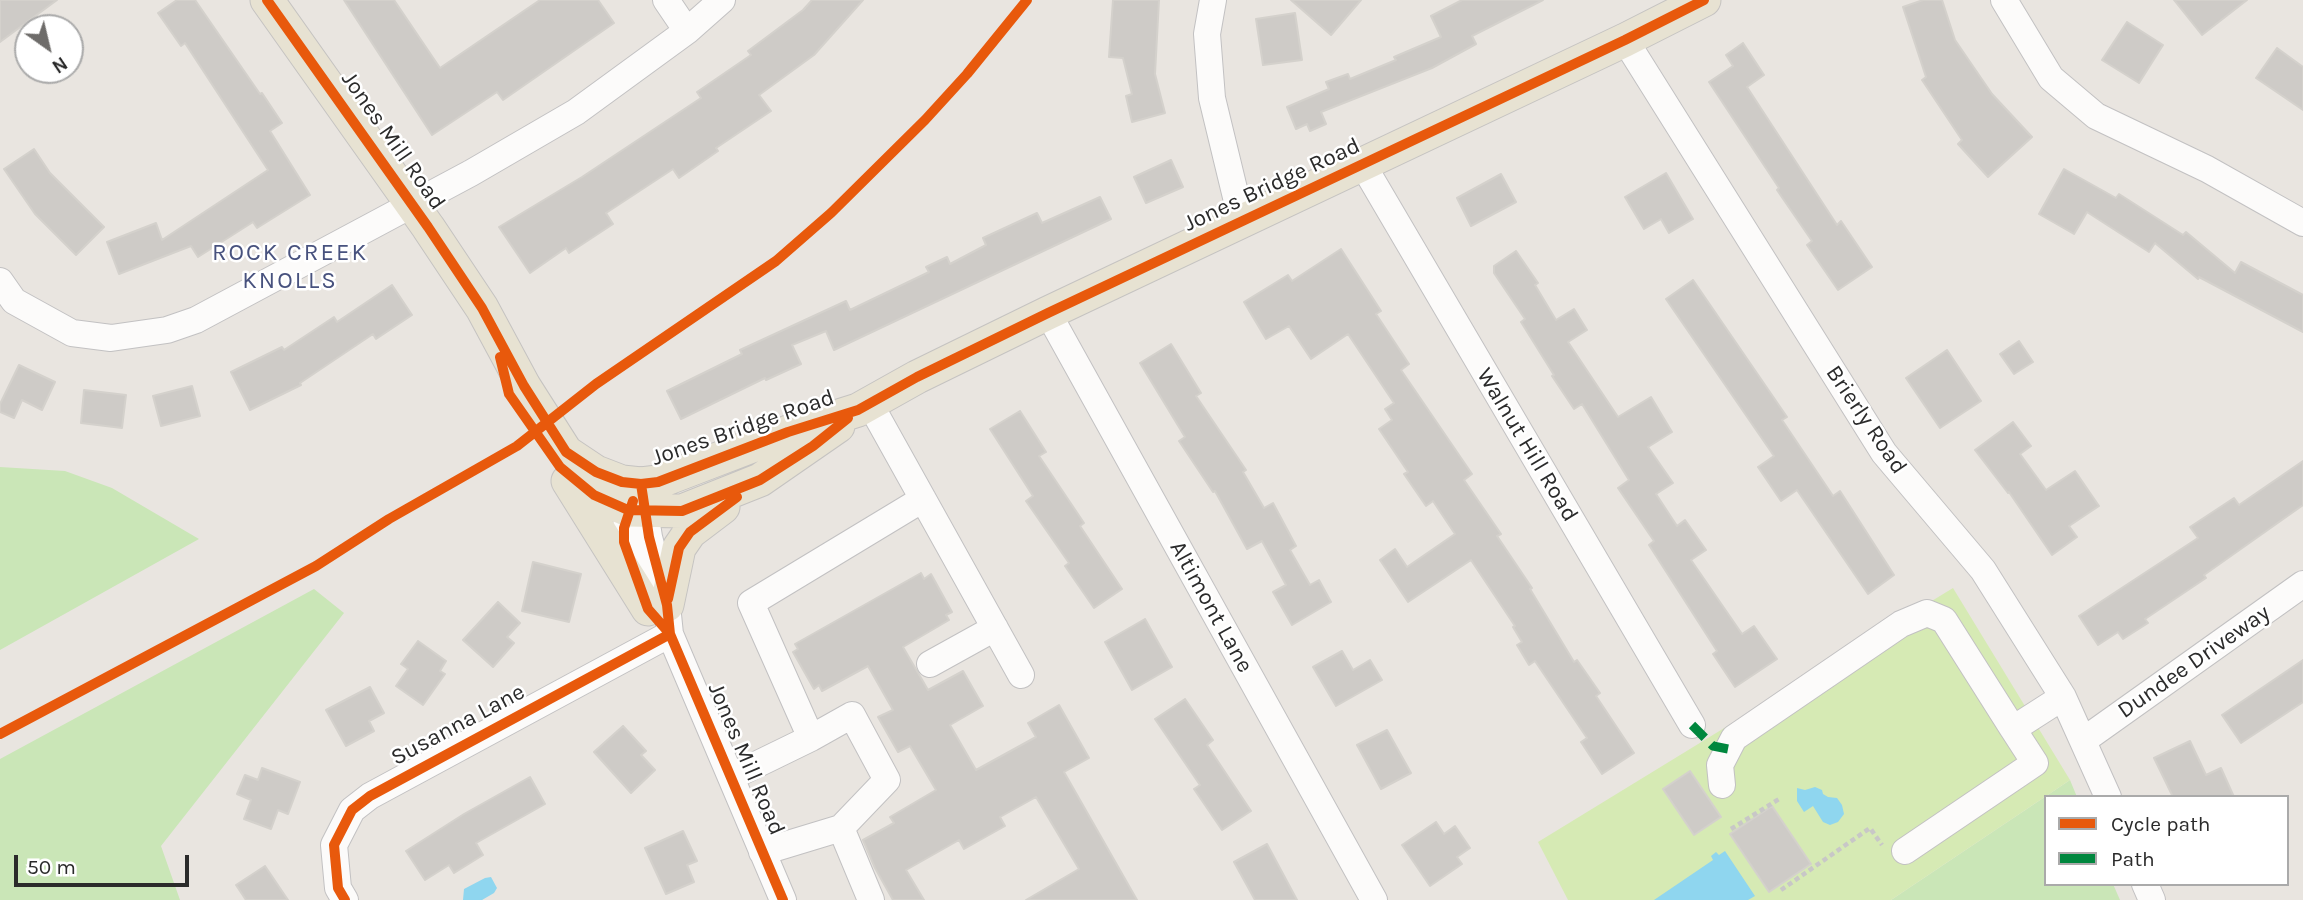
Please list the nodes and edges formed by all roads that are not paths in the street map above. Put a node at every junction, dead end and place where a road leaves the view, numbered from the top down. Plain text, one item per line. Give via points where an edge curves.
1 (267, 0) edge
2 (666, 0) edge
3 (722, 0) edge
4 (1213, 0) edge
5 (1704, 0) edge
6 (2004, 0) edge
7 (687, 31) junction
8 (1625, 40) junction
9 (1363, 165) junction
10 (411, 204) junction
11 (1242, 222) junction
12 (2303, 223) edge
13 (0, 281) edge
14 (482, 308) junction
15 (1048, 313) junction
16 (864, 407) junction
17 (560, 467) junction
18 (760, 480) junction
19 (923, 499) junction
20 (638, 504) junction
21 (2303, 584) edge
22 (662, 616) junction
23 (995, 628) junction
24 (930, 664) dead end
25 (1021, 675) dead end
26 (2063, 698) junction
27 (1692, 725) dead end
28 (2013, 729) junction
29 (811, 738) junction
30 (2084, 740) junction
31 (731, 777) junction
32 (1722, 785) dead end
33 (2107, 795) edge
34 (841, 828) junction
35 (762, 852) junction
36 (1905, 852) road end
37 (345, 900) edge
38 (783, 900) edge
39 (871, 900) edge
40 (1374, 900) edge

1 - 10 main road, Jones Mill Road
2 - 7 street
3 - 7 street
4 - 11 street via 1207,34 1212,98
5 - 8 main road, Jones Bridge Road
6 - 12 street via 2051,78 2096,116 2207,169
7 - 10 street via 576,112
8 - 9 main road, Jones Bridge Road
8 - 26 street, Brierly Road via 1884,453 1983,570
9 - 11 main road, Jones Bridge Road
9 - 27 street, Walnut Hill Road
10 - 13 street via 196,320 167,330 111,338 72,333 14,300
10 - 14 main road, Jones Mill Road
11 - 15 main road, Jones Bridge Road
14 - 17 main road, Jones Mill Road via 509,394
14 - 20 main road, Jones Mill Road via 566,452 622,482
15 - 16 main road, Jones Bridge Road
15 - 40 street, Altimont Lane
16 - 18 main road, Jones Bridge Road
16 - 19 street
16 - 20 main road, Jones Bridge Road via 658,482
17 - 20 main road, Jones Mill Road via 594,495
17 - 22 main road
18 - 20 main road, Jones Bridge Road via 682,511
18 - 22 main road via 690,531 679,548
19 - 23 street
19 - 29 street via 751,603
20 - 22 street, Jones Mill Road via 624,542
21 - 30 street, Dundee Driveway
22 - 31 street, Jones Mill Road
22 - 37 street, Susanna Lane via 352,810 334,845 338,888
23 - 24 street
23 - 25 street
26 - 28 street
26 - 30 street, Brierly Road
28 - 32 street via 1944,620 1927,613 1901,624 1734,738 1720,765
28 - 36 street via 2035,763
29 - 31 street
29 - 34 street via 852,715 887,780
30 - 33 street, Brierly Road
31 - 35 street, Jones Mill Road
34 - 35 street
34 - 39 street
35 - 38 street, Jones Mill Road

